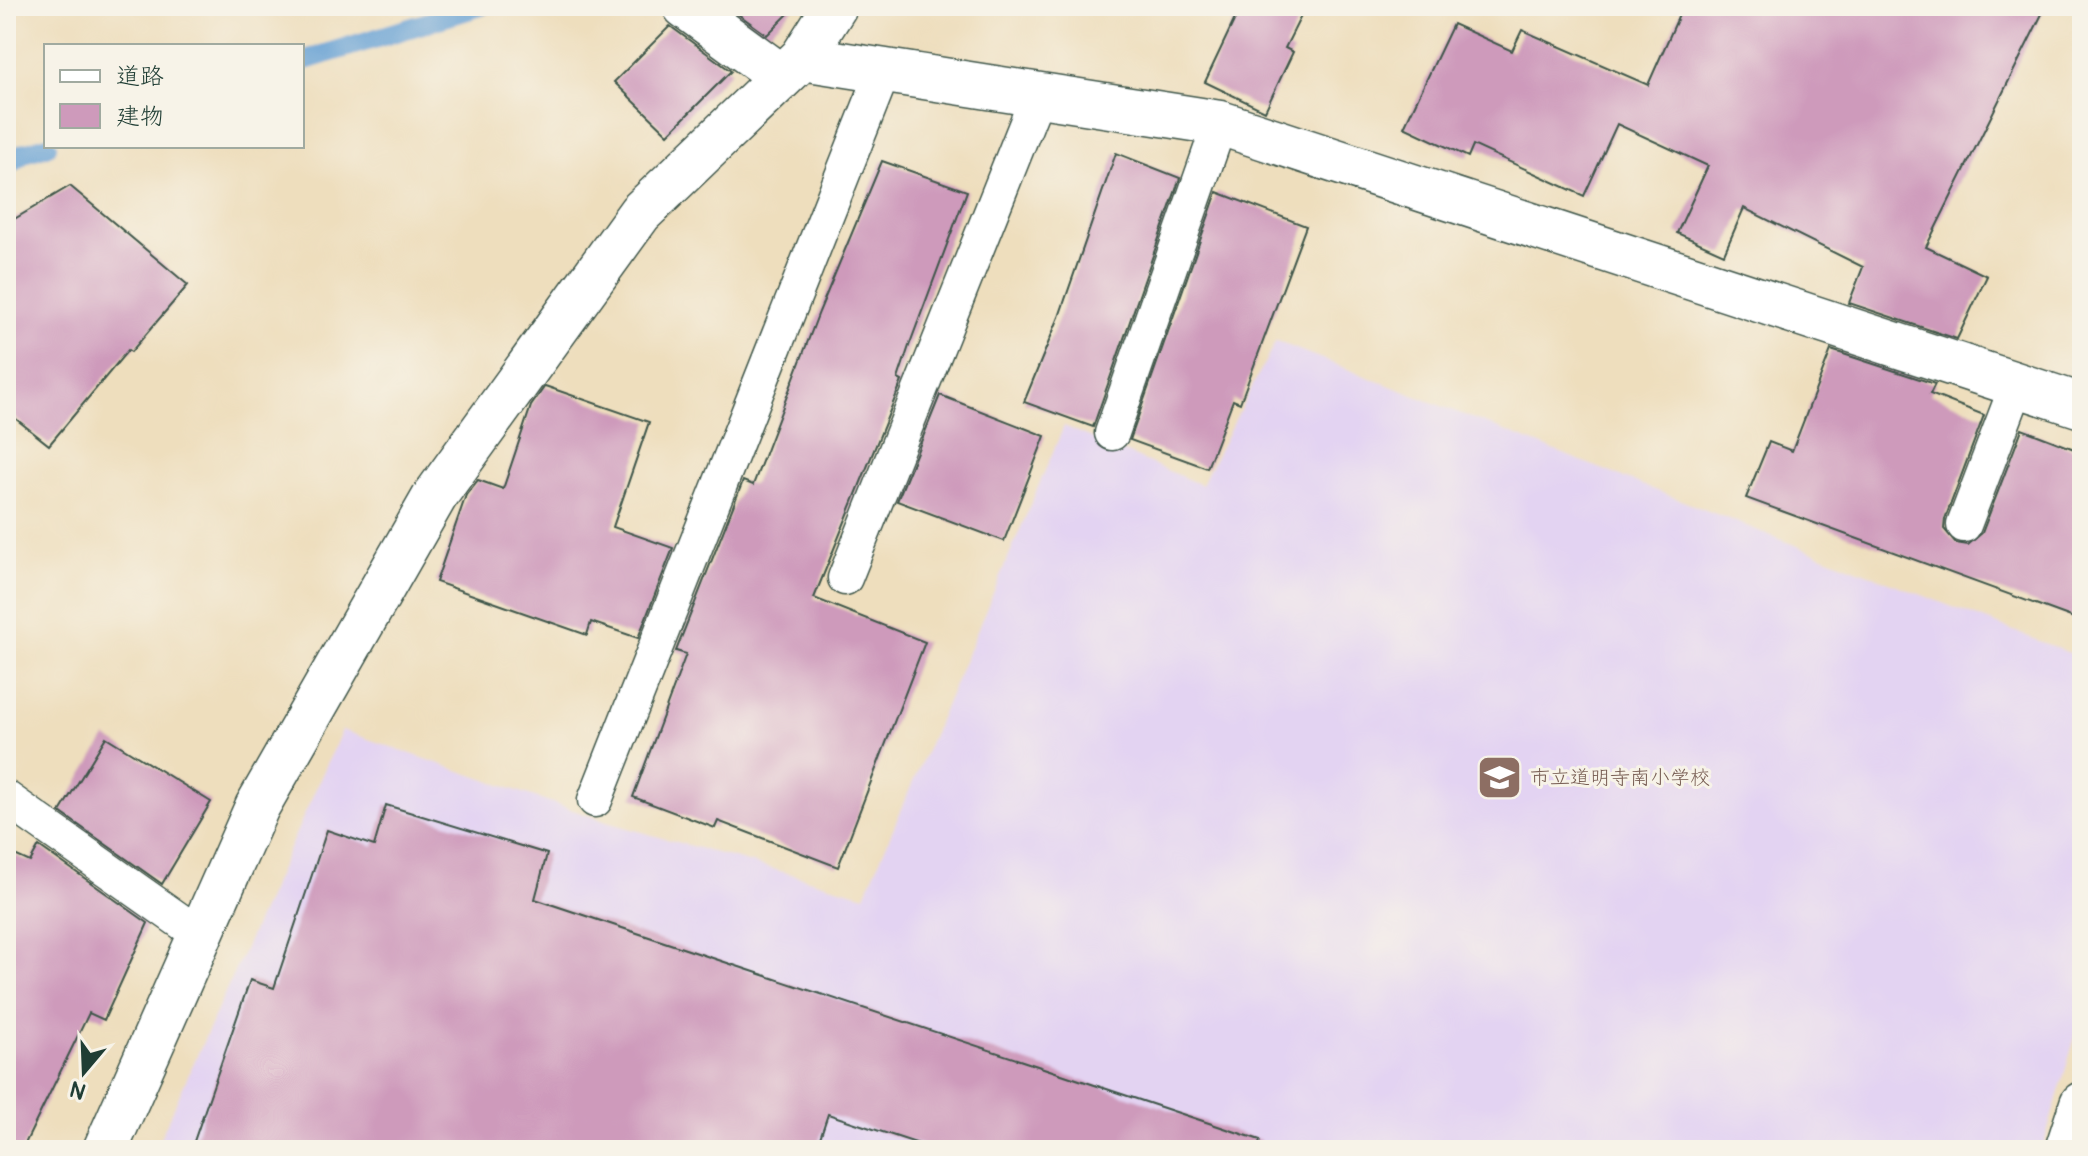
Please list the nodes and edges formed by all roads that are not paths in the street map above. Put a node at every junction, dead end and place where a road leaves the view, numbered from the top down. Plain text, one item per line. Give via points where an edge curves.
1 (685, 6) edge
2 (835, 6) edge
3 (792, 68) junction
4 (884, 70) junction
5 (1038, 95) junction
6 (1220, 123) junction
7 (2017, 385) junction
8 (2082, 406) edge
9 (1112, 433) dead end
10 (1964, 525) dead end
11 (845, 578) dead end
12 (6, 798) edge
13 (595, 800) dead end
14 (200, 935) junction
15 (2082, 1104) edge
16 (105, 1150) edge
17 (2067, 1150) edge

1 - 3 street
2 - 3 street
3 - 4 street
3 - 14 street via 640,213 435,496 257,807
4 - 5 street
4 - 13 lane
5 - 6 street
5 - 11 lane
6 - 7 street
6 - 9 lane
7 - 8 street
7 - 10 lane
12 - 14 lane
14 - 16 street
15 - 17 street

